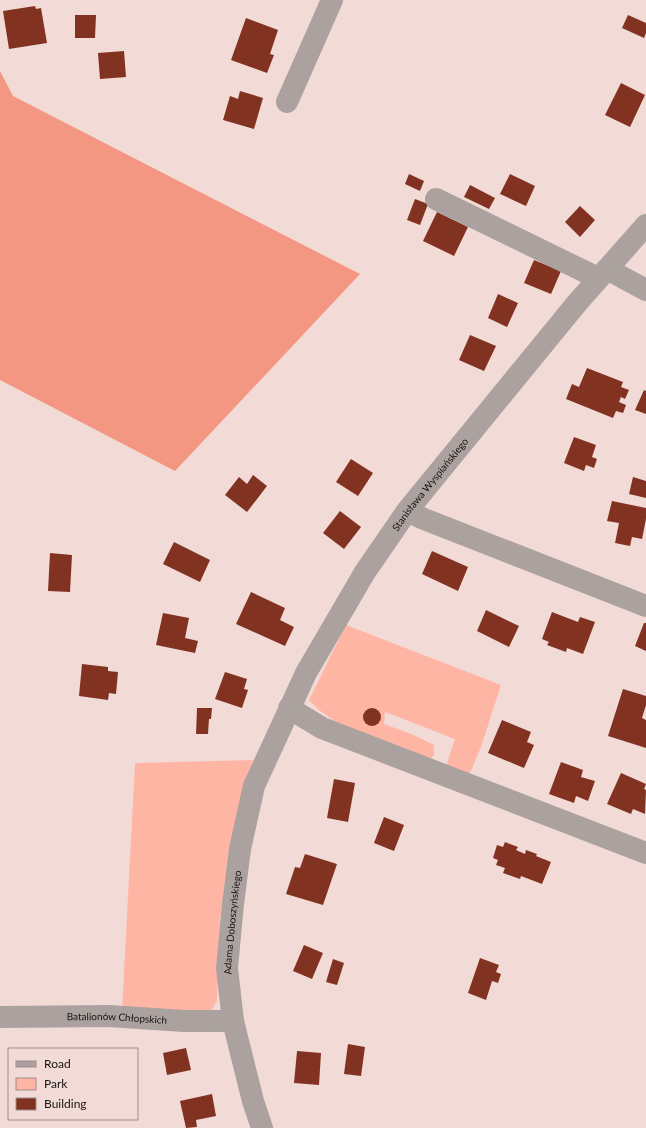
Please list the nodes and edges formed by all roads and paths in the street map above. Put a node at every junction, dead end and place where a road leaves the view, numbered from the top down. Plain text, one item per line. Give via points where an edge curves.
1 (332, 0) edge
2 (287, 102) dead end
3 (436, 199) dead end
4 (646, 225) edge
5 (603, 274) junction
6 (646, 290) edge
7 (407, 511) junction
8 (646, 606) edge
9 (286, 715) junction
10 (646, 852) edge
11 (0, 1017) edge
12 (233, 1021) junction
13 (262, 1128) edge

1 - 2 street
3 - 5 street
4 - 5 street, Stanisława Wyspiańskiego
5 - 6 street
5 - 7 street, Stanisława Wyspiańskiego
7 - 8 street
7 - 9 street, Stanisława Wyspiańskiego via 365,572 306,674
9 - 10 street
9 - 12 street, Adama Doboszyńskiego via 254,786 240,849 227,968
11 - 12 street, Batalionów Chłopskich via 108,1016
12 - 13 street, Adama Doboszyńskiego

